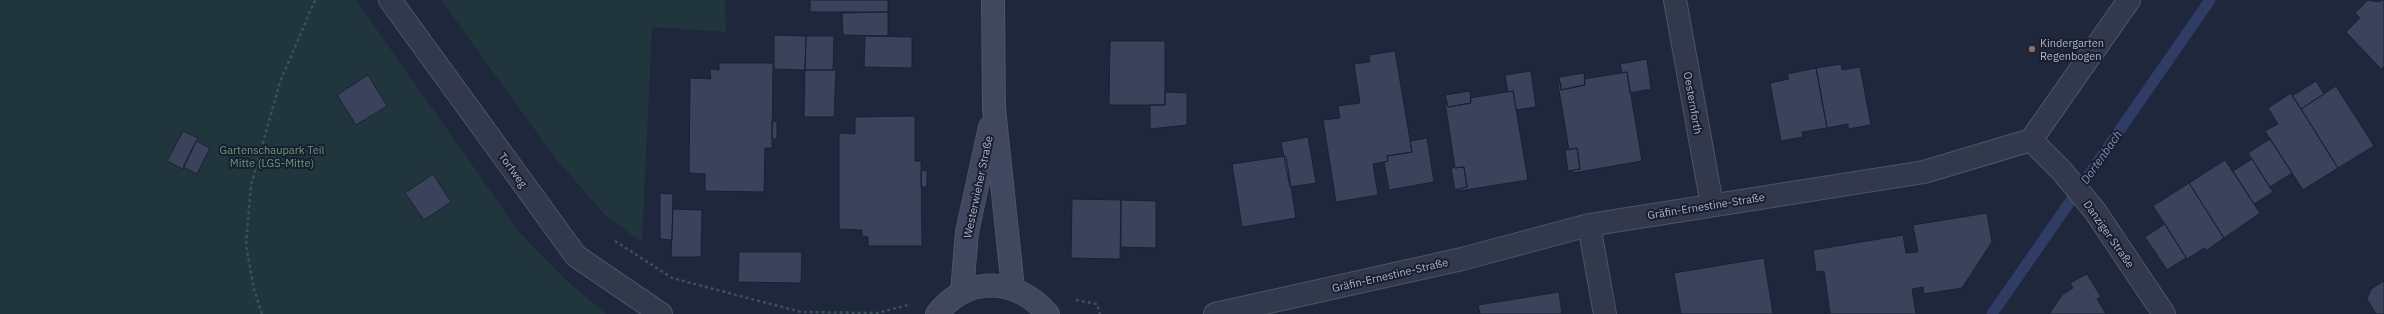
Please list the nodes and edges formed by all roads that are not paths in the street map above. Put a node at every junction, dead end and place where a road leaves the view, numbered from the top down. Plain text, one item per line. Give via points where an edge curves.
1 (390, 0) edge
2 (993, 0) edge
3 (1675, 0) edge
4 (2129, 0) edge
5 (994, 108) junction
6 (2031, 140) junction
7 (1712, 205) junction
8 (1589, 225) junction
9 (1013, 288) junction
10 (962, 291) junction
11 (661, 314) edge
12 (937, 314) edge
13 (1048, 314) edge
14 (1215, 314) edge
15 (1605, 314) edge
16 (2164, 314) edge

1 - 11 street, Torfweg via 576,256
2 - 5 main road, Westerwieher Straße
3 - 7 street, Oesternforth
4 - 6 street
5 - 9 main road, Westerwieher Straße
5 - 10 main road, Westerwieher Straße via 967,232
6 - 7 street, Gräfin-Ernestine-Straße via 1924,172
6 - 16 street, Danziger Straße via 2061,170 2094,211
7 - 8 street, Gräfin-Ernestine-Straße
8 - 14 street, Gräfin-Ernestine-Straße via 1462,259
8 - 15 street
9 - 10 main road via 991,285
9 - 13 main road via 1036,300
10 - 12 main road

